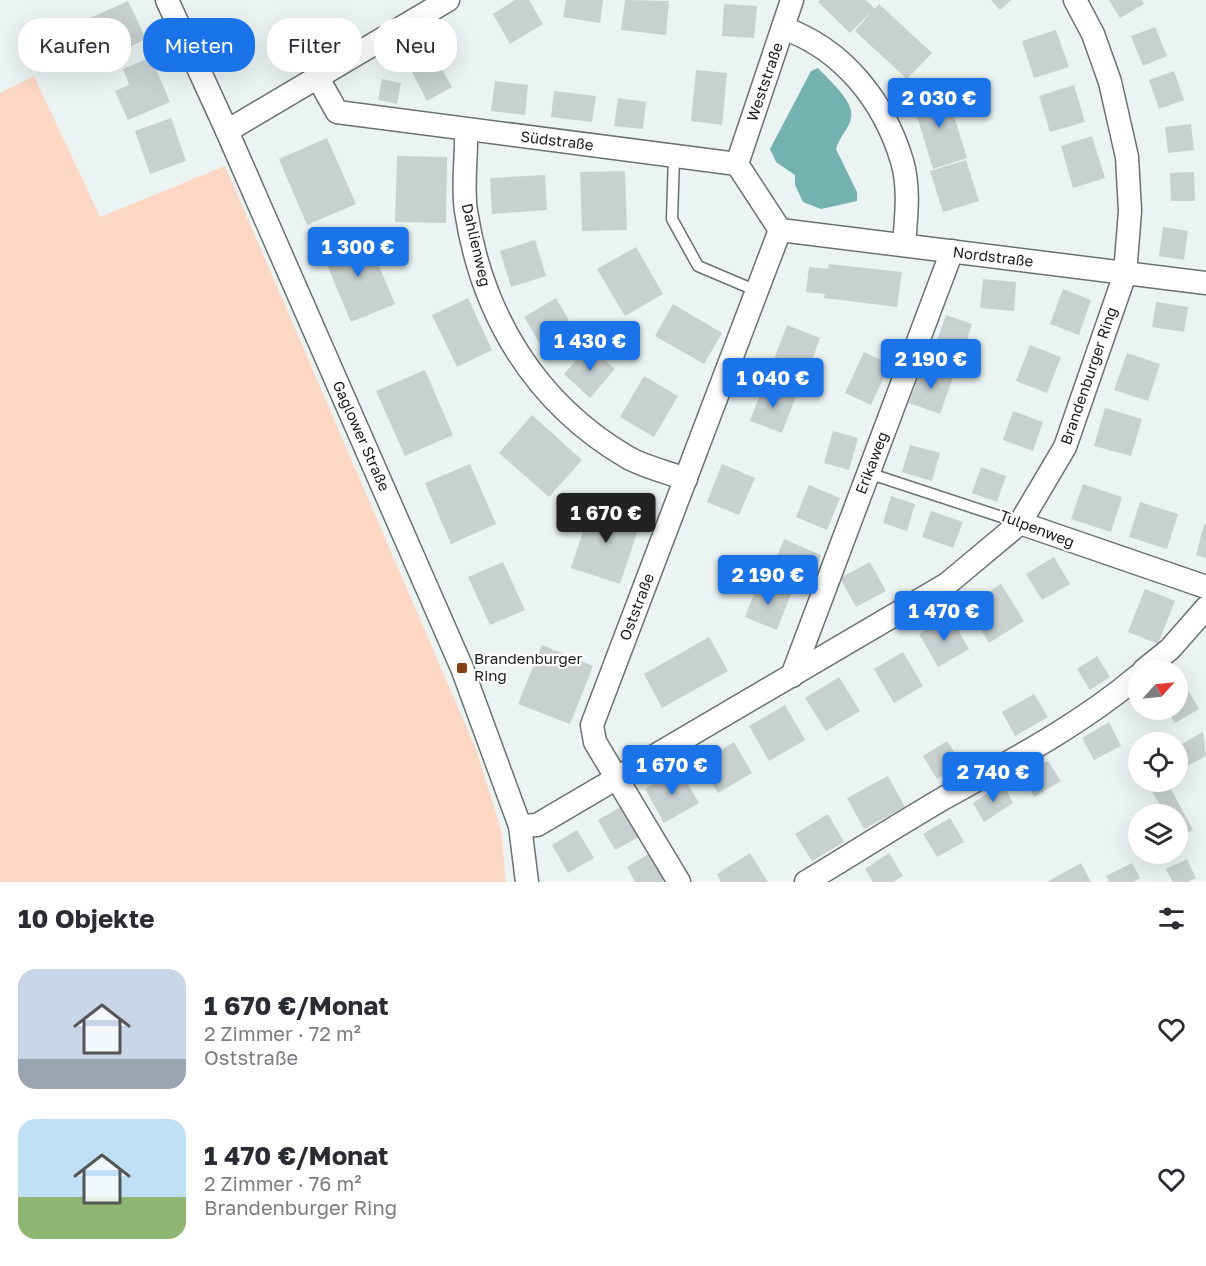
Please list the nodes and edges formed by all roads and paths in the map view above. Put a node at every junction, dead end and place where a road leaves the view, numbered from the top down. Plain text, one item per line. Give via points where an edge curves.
1 (167, 0) edge
2 (448, 0) edge
3 (792, 0) edge
4 (1075, 0) edge
5 (783, 28) junction
6 (318, 78) junction
7 (466, 129) junction
8 (227, 131) junction
9 (674, 156) junction
10 (737, 164) junction
11 (780, 230) junction
12 (904, 245) junction
13 (952, 251) junction
14 (1125, 274) junction
15 (1206, 283) edge
16 (757, 291) junction
17 (868, 473) junction
18 (686, 479) junction
19 (1020, 523) junction
20 (1206, 587) edge
21 (1206, 608) edge
22 (1156, 660) edge
23 (792, 676) junction
24 (1128, 684) edge
25 (618, 778) junction
26 (520, 826) junction
27 (527, 882) edge
28 (679, 882) edge
29 (806, 882) edge

1 - 8 street, Gaglower Straße
2 - 6 street
3 - 5 street, Weststraße
4 - 14 street, Brandenburger Ring via 1093,34 1110,82 1126,157 1130,211
5 - 10 street, Weststraße
5 - 12 street via 816,42 845,64 865,87 888,127 902,163 908,207
6 - 7 street, Südstraße via 337,112
6 - 8 street
7 - 9 street, Südstraße
7 - 18 street, Dahlienweg via 463,179 479,276 528,370 550,397 628,458
8 - 26 street, Gaglower Straße via 462,668
9 - 10 street, Südstraße
9 - 16 lane via 672,219 698,266
10 - 11 street
11 - 12 street, Nordstraße
11 - 16 street, Oststraße
12 - 13 street, Nordstraße
13 - 14 street, Nordstraße
13 - 17 street, Erikaweg
14 - 15 street, Nordstraße
14 - 19 street, Brandenburger Ring via 1065,447
16 - 18 street, Oststraße
17 - 19 lane, Tulpenweg
17 - 23 street, Erikaweg
18 - 25 street, Oststraße via 592,725 592,737
19 - 20 street, Tulpenweg
19 - 23 street, Brandenburger Ring via 947,584
21 - 22 street
23 - 25 street, Brandenburger Ring
24 - 29 street via 1056,735
25 - 26 street, Brandenburger Ring via 537,825
25 - 28 street, Oststraße
26 - 27 street, Gaglower Straße

